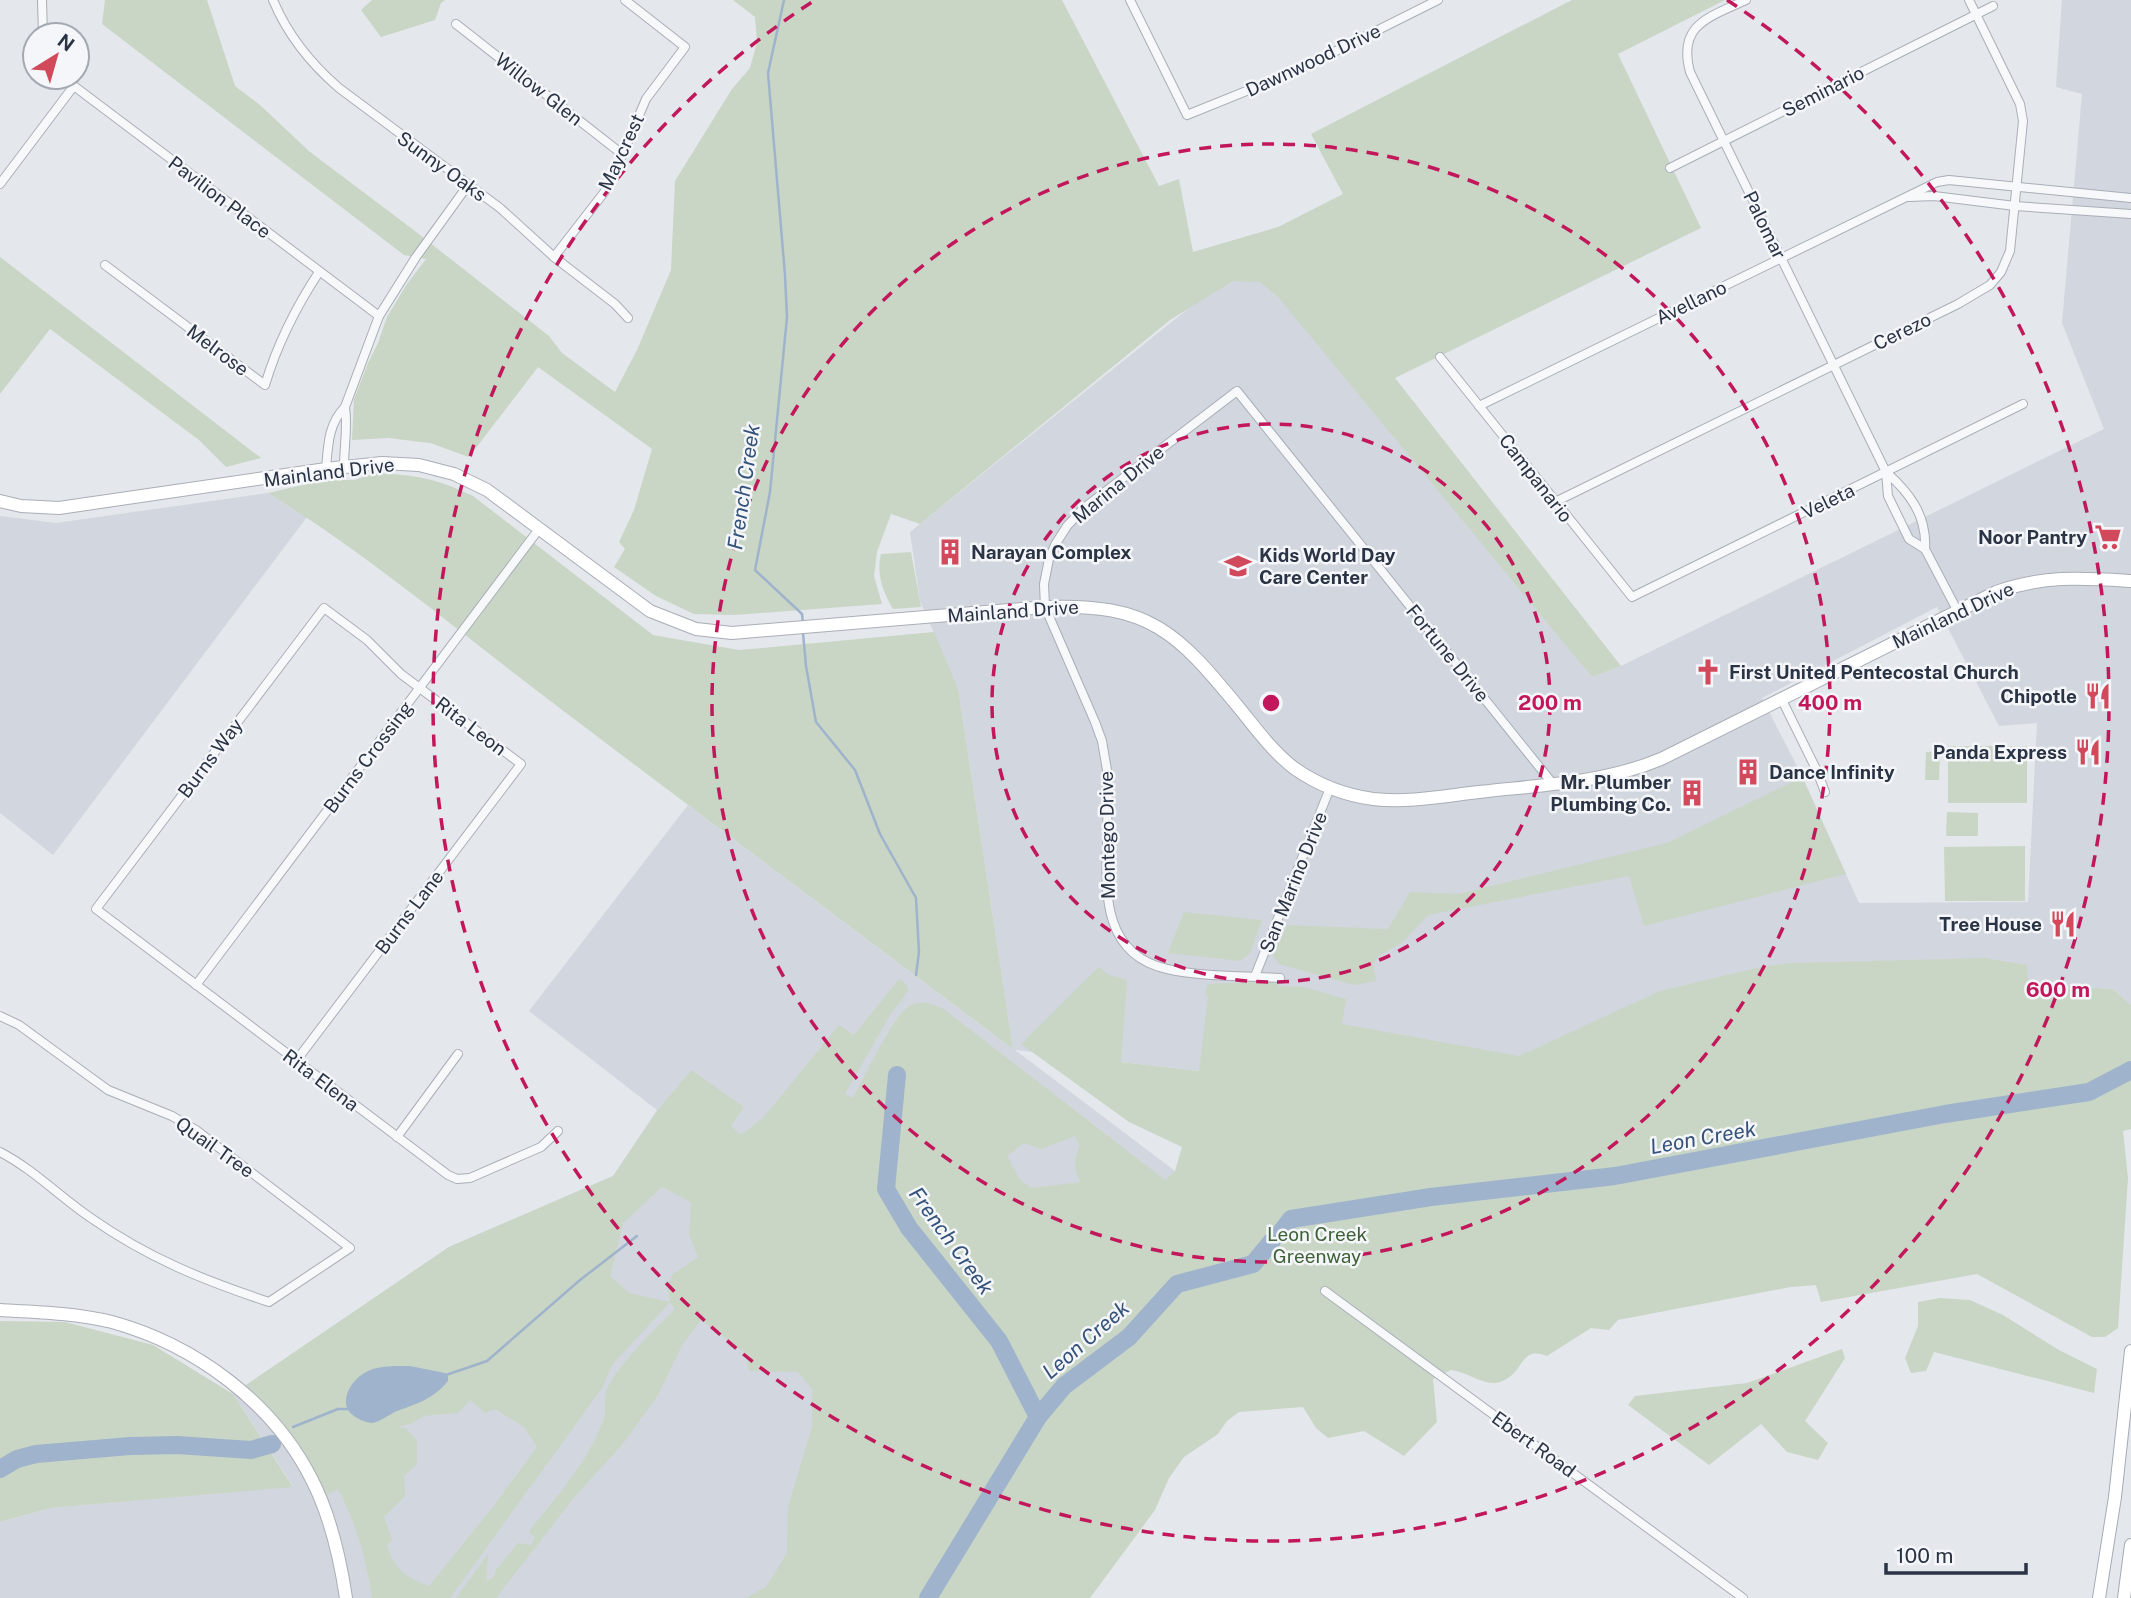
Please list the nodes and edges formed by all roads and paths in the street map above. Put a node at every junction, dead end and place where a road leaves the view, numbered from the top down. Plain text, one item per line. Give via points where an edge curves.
1 (42, 0) edge
2 (273, 0) edge
3 (625, 0) edge
4 (1142, 0) edge
5 (1438, 0) edge
6 (1745, 0) edge
7 (1969, 0) edge
8 (1131, 2) edge
9 (1993, 6) dead end
10 (1976, 14) junction
11 (43, 21) edge
12 (456, 24) dead end
13 (70, 91) edge
14 (78, 91) edge
15 (1724, 140) junction
16 (622, 154) junction
17 (1670, 168) dead end
18 (0, 184) edge
19 (468, 185) junction
20 (2015, 188) junction
21 (2057, 191) junction
22 (2099, 195) junction
23 (1903, 197) junction
24 (2131, 198) edge
25 (2014, 206) junction
26 (2055, 209) junction
27 (2098, 212) junction
28 (2131, 214) edge
29 (554, 257) junction
30 (1781, 258) junction
31 (105, 265) dead end
32 (319, 272) junction
33 (379, 316) junction
34 (628, 318) dead end
35 (1440, 358) dead end
36 (1833, 364) junction
37 (1237, 391) joint
38 (2023, 404) dead end
39 (1479, 406) junction
40 (345, 407) junction
41 (344, 467) junction
42 (326, 469) junction
43 (1886, 472) junction
44 (1912, 501) junction
45 (0, 502) edge
46 (1555, 502) junction
47 (1895, 510) junction
48 (539, 529) junction
49 (1925, 549) junction
50 (2131, 581) edge
51 (1632, 597) joint
52 (1045, 607) junction
53 (324, 608) joint
54 (1957, 610) junction
55 (420, 688) junction
56 (1781, 698) junction
57 (521, 764) joint
58 (1553, 783) junction
59 (1330, 788) junction
60 (1825, 792) dead end
61 (96, 909) joint
62 (1255, 976) junction
63 (1280, 978) dead end
64 (196, 985) junction
65 (0, 1016) edge
66 (458, 1054) dead end
67 (296, 1061) junction
68 (558, 1131) dead end
69 (397, 1137) junction
70 (0, 1152) edge
71 (1325, 1291) dead end
72 (0, 1310) edge
73 (2131, 1354) edge
74 (2131, 1545) edge
75 (2100, 1593) edge
76 (2124, 1594) edge
77 (346, 1598) edge
78 (1743, 1598) edge

1 - 11 street
2 - 19 street, Sunny Oaks via 288,30 317,68
3 - 16 street, Maycrest via 685,47 646,99
4 - 8 street
5 - 8 street, Dawnwood Drive via 1296,71 1187,115
6 - 15 street, Palomar via 1703,21 1688,41 1690,72
7 - 10 street, Cerezo
9 - 10 street
10 - 15 street, Seminario
10 - 20 street, Cerezo via 2022,112
12 - 16 street, Willow Glen
13 - 18 street
14 - 32 street, Pavilion Place
15 - 17 street, Seminario
15 - 30 street, Palomar
16 - 29 street, Maycrest via 606,190
19 - 29 street, Sunny Oaks via 512,217
19 - 33 street
20 - 21 street, Avellano
20 - 23 street, Avellano via 1949,180
20 - 25 street, Cerezo
21 - 22 street, Avellano
21 - 26 street
22 - 24 street, Avellano
22 - 27 street
23 - 25 street, Avellano via 1934,196
23 - 30 street, Avellano
25 - 26 street, Avellano
25 - 36 street, Cerezo via 2010,251 1990,285
26 - 27 street, Avellano
27 - 28 street, Avellano
29 - 34 street, Sunny Oaks
30 - 36 street, Palomar
30 - 39 street, Avellano
31 - 32 street, Melrose via 265,385 302,297
32 - 33 street, Pavilion Place
33 - 40 street
35 - 39 street, Campanario
36 - 43 street, Palomar
36 - 46 street, Cerezo
37 - 52 street, Marina Drive via 1075,516 1049,559
37 - 58 street, Fortune Drive
38 - 43 street, Veleta
39 - 46 street, Campanario
40 - 41 street
40 - 42 street via 328,439
41 - 42 main road, Mainland Drive
41 - 48 main road, Mainland Drive via 400,463 437,468 487,490
42 - 45 main road, Mainland Drive via 74,507
43 - 44 street, Palomar via 1906,489
43 - 47 street, Palomar via 1888,496
43 - 51 street, Veleta
44 - 47 street
44 - 49 street, Palomar via 1926,530
46 - 51 street, Campanario
47 - 49 street, Palomar via 1909,539
48 - 52 main road, Mainland Drive via 632,599 663,617 712,632
48 - 55 street, Burns Crossing
49 - 54 street, Palomar
50 - 54 main road, Mainland Drive via 2047,578
52 - 59 main road, Mainland Drive via 1114,610 1162,629 1203,663 1279,755
52 - 62 street, Montego Drive via 1102,741 1108,776 1107,896 1116,931 1144,959 1165,968
53 - 55 street, Rita Leon
53 - 61 street, Burns Way
54 - 56 main road, Mainland Drive
55 - 57 street, Rita Leon
55 - 64 street, Burns Crossing
56 - 58 main road, Mainland Drive via 1641,768
56 - 60 street
57 - 67 street, Burns Lane
58 - 59 main road, Mainland Drive via 1392,800
59 - 62 street, San Marino Drive
61 - 64 street, Rita Elena
62 - 63 street
64 - 67 street, Rita Elena
65 - 70 street, Quail Tree via 108,1090 196,1130 350,1248 269,1302 200,1279 138,1248
66 - 69 street
67 - 69 street, Rita Elena
68 - 69 street, Rita Elena via 541,1147 462,1180
71 - 78 street, Ebert Road
72 - 77 main road via 110,1322 172,1345 228,1380 275,1425 312,1480 335,1541
73 - 75 main road
74 - 76 main road
75 - 76 main road

